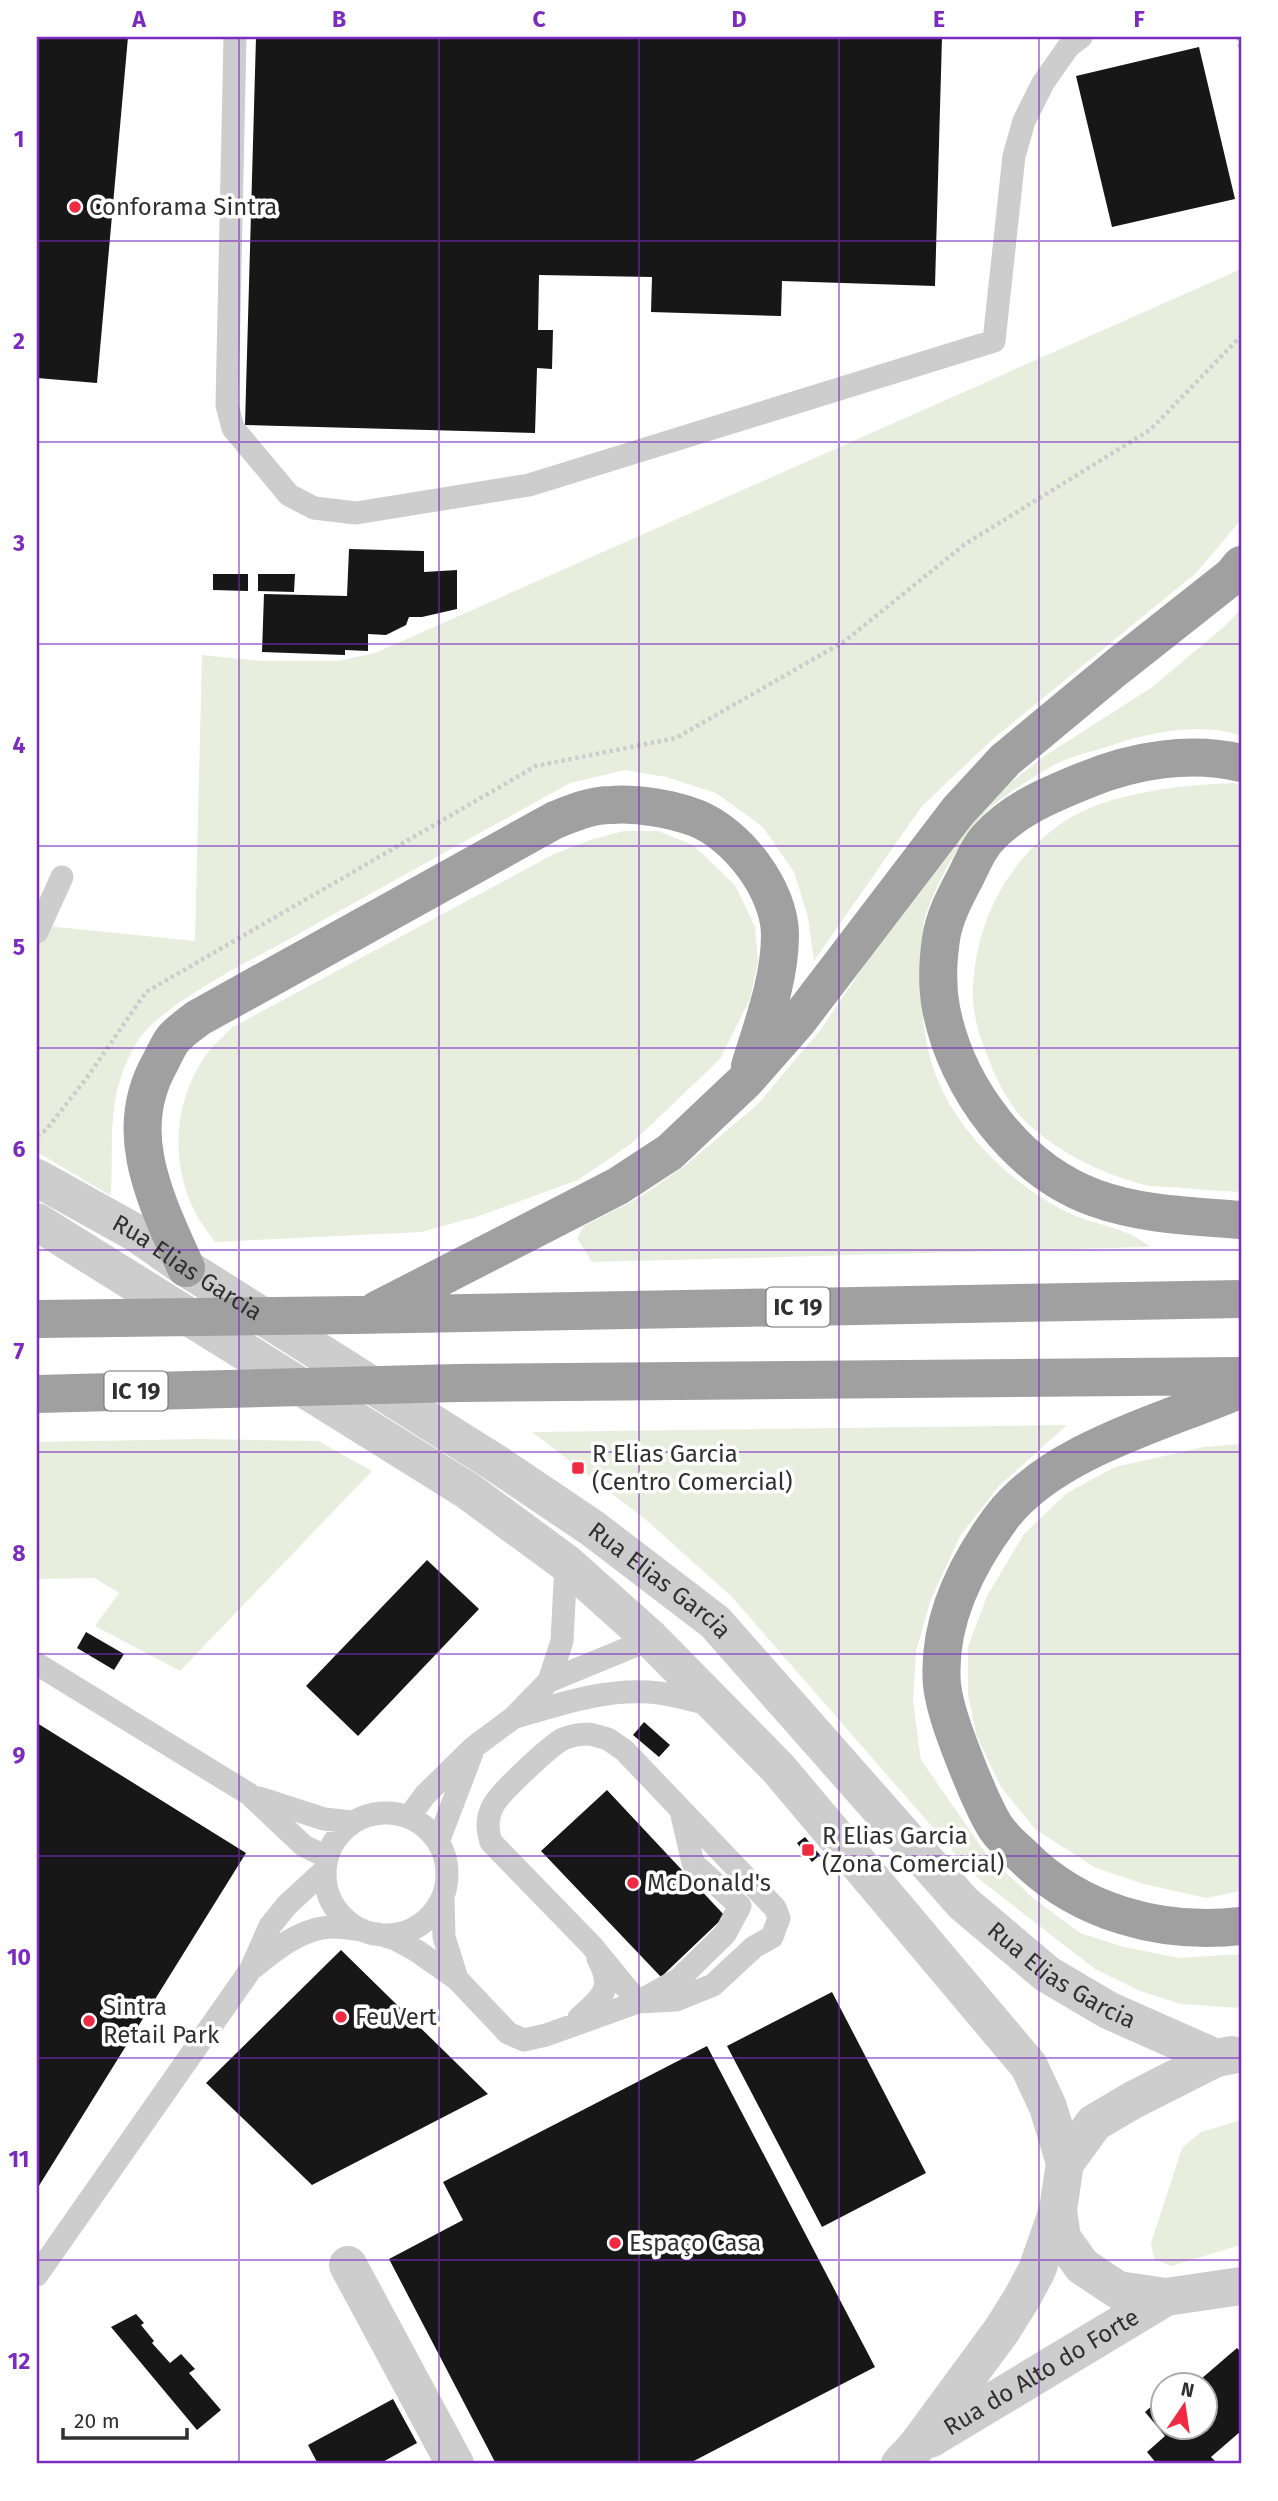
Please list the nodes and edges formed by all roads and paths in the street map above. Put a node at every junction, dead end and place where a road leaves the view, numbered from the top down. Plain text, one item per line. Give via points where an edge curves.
1 (234, 37) edge
2 (1082, 37) edge
3 (1238, 37) edge
4 (1241, 51) edge
5 (1241, 336) edge
6 (1241, 565) edge
7 (1241, 762) edge
8 (62, 877) dead end
9 (37, 932) edge
10 (745, 1081) junction
11 (37, 1136) edge
12 (37, 1178) edge
13 (1241, 1220) edge
14 (37, 1222) edge
15 (186, 1268) junction
16 (1241, 1299) edge
17 (360, 1315) junction
18 (37, 1319) edge
19 (1241, 1376) edge
20 (1241, 1389) edge
21 (37, 1394) edge
22 (566, 1563) junction
23 (715, 1622) junction
24 (652, 1639) junction
25 (37, 1664) edge
26 (549, 1681) junction
27 (720, 1707) junction
28 (513, 1718) junction
29 (474, 1747) junction
30 (249, 1794) junction
31 (680, 1809) junction
32 (409, 1816) junction
33 (352, 1822) junction
34 (438, 1842) junction
35 (326, 1863) junction
36 (443, 1896) junction
37 (1241, 1926) edge
38 (371, 1932) junction
39 (592, 1946) junction
40 (251, 1969) junction
41 (457, 1979) junction
42 (638, 2002) junction
43 (572, 2024) junction
44 (1229, 2056) edge
45 (1065, 2163) junction
46 (1058, 2210) junction
47 (348, 2265) dead end
48 (37, 2275) edge
49 (1231, 2291) edge
50 (1166, 2297) junction
51 (914, 2457) edge
52 (455, 2464) edge

1 - 2 lane via 227,405 233,428 289,495 314,508 356,513 529,485 994,341 1014,156 1024,121 1043,83 1069,46
3 - 4 path
5 - 11 path via 1150,430 965,544 845,641 676,738 536,766 146,992 86,1079
6 - 10 highway via 1005,760 958,811 797,1022
7 - 13 highway via 1180,756 1107,771 1037,800 1007,818 984,841 953,901 941,937 940,1006 950,1045 987,1111 1019,1150 1055,1179 1094,1198 1145,1212
8 - 9 lane
10 - 15 highway via 766,1017 777,961 778,916 768,887 725,836 698,818 612,804 587,808 555,820 198,1018 174,1039 144,1100 142,1140 154,1195
10 - 17 highway via 670,1152 618,1186
12 - 15 street, Rua Elias Garcia via 135,1233
14 - 22 street, Rua Elias Garcia via 468,1491
15 - 23 street, Rua Elias Garcia via 494,1462 592,1528
16 - 17 highway, IC 19
17 - 18 highway, IC 19
19 - 21 highway, IC 19 via 458,1383
20 - 37 highway via 1088,1450 1020,1496 1001,1517 954,1598 944,1647 943,1686 964,1758 998,1831 1055,1885 1124,1917 1180,1927
22 - 24 street, Rua Elias Garcia
22 - 26 lane via 562,1641
23 - 24 street
23 - 44 street, Rua Elias Garcia via 963,1903 1047,1974 1108,2010
24 - 26 lane
24 - 27 street, Rua Elias Garcia
25 - 30 lane
26 - 28 lane
27 - 28 lane via 658,1693 619,1693 585,1697
27 - 45 street, Rua Elias Garcia via 787,1778 1029,2066 1048,2107
28 - 29 lane
29 - 32 lane
29 - 34 lane
30 - 33 lane via 324,1819
30 - 35 lane
31 - 39 lane via 624,1750 590,1734 558,1742 496,1799 489,1816 491,1842
31 - 42 lane via 693,1863 740,1906 725,1934 679,1979
31 - 42 lane via 775,1908 779,1918 772,1937 754,1947 713,1985 676,2000
32 - 33 lane via 370,1815
32 - 34 lane
33 - 35 lane via 336,1838
34 - 36 lane via 447,1877
35 - 38 lane via 327,1888 334,1906 347,1920
35 - 40 lane via 270,1927
36 - 38 lane via 424,1921 410,1929 394,1934
36 - 41 lane via 444,1937
38 - 40 lane via 332,1927 306,1933 276,1948
38 - 41 lane via 417,1951
39 - 42 lane
39 - 43 lane via 607,1982 604,1994
40 - 48 lane
41 - 43 lane via 516,2038 546,2035
42 - 43 lane
44 - 45 street via 1094,2123
45 - 46 street
46 - 50 street via 1062,2238 1082,2266 1118,2290
46 - 51 street, Rua do Alto do Forte via 1022,2298
47 - 52 street
49 - 50 street
50 - 51 street, Rua do Alto do Forte

